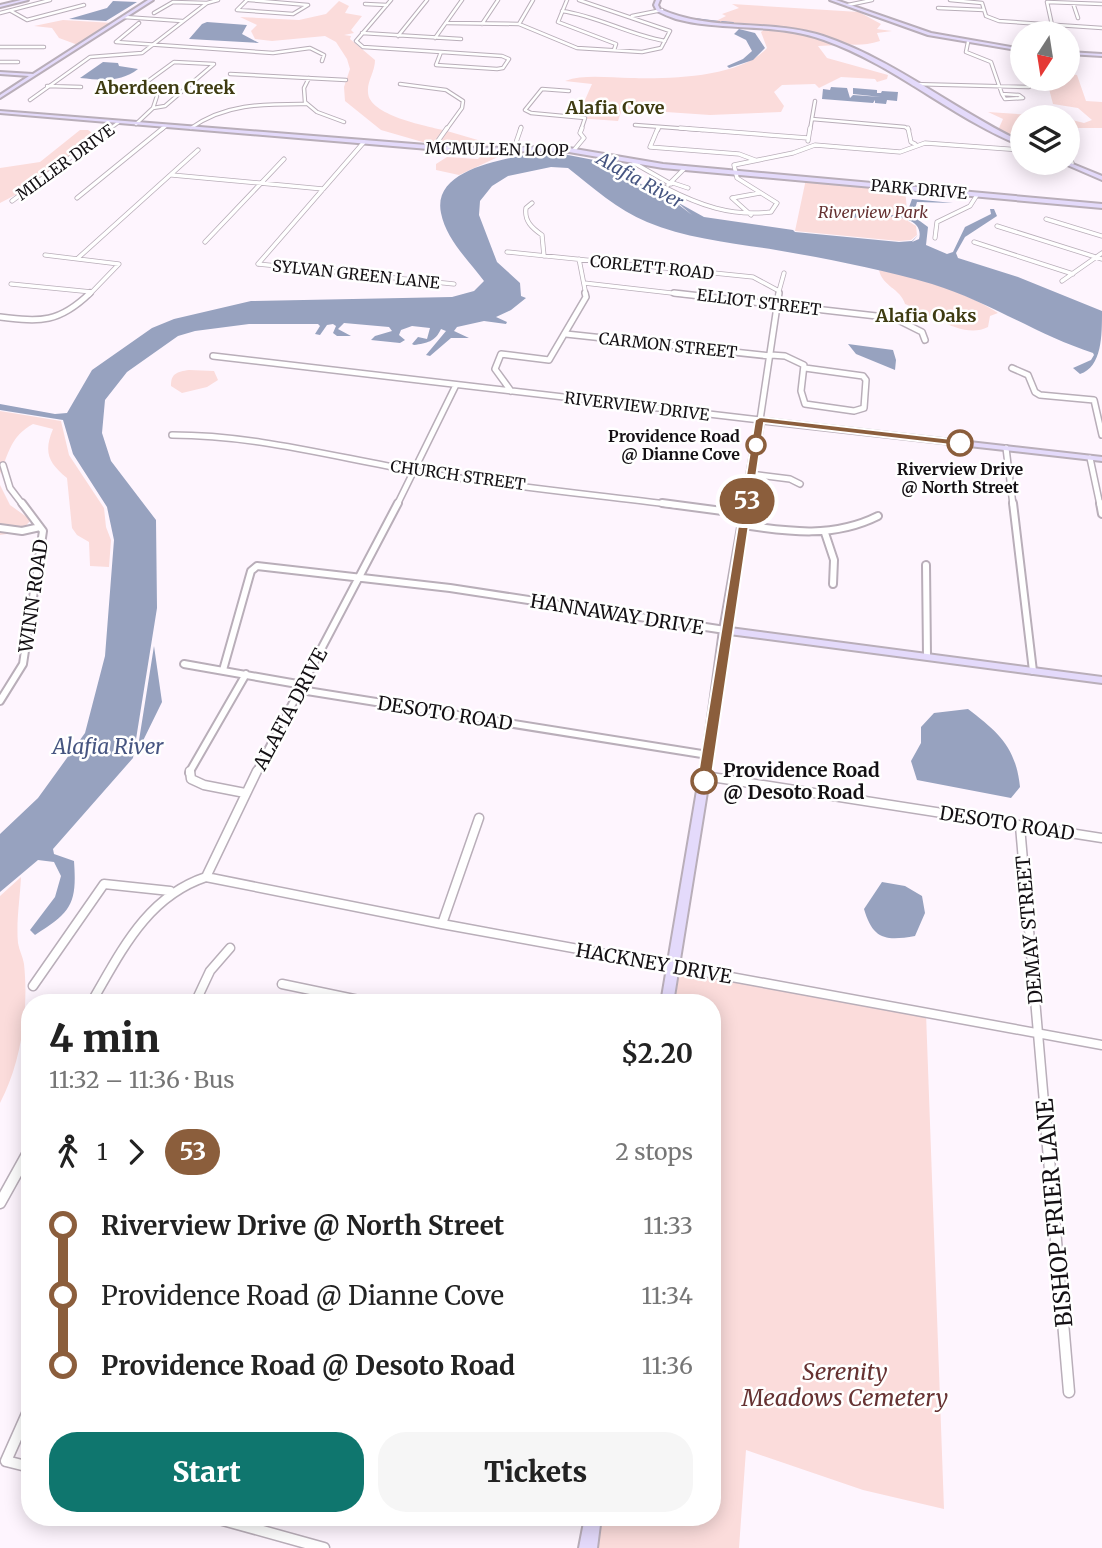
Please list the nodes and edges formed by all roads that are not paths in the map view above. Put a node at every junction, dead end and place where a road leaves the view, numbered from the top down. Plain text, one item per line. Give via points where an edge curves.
1 (26, 0) edge
2 (50, 0) edge
3 (151, 0) edge
4 (218, 0) edge
5 (248, 0) edge
6 (391, 0) edge
7 (427, 0) edge
8 (462, 0) edge
9 (498, 0) edge
10 (533, 0) edge
11 (567, 0) edge
12 (579, 0) edge
13 (661, 0) edge
14 (832, 0) edge
15 (841, 0) edge
16 (872, 0) edge
17 (950, 0) edge
18 (274, 1) edge
19 (208, 3) junction
20 (1073, 3) junction
21 (365, 4) dead end
22 (850, 4) junction
23 (1102, 4) edge
24 (84, 5) dead end
25 (387, 5) junction
26 (0, 6) edge
27 (939, 8) dead end
28 (660, 10) junction
29 (984, 10) junction
30 (11, 11) junction
31 (562, 11) junction
32 (0, 13) edge
33 (154, 13) dead end
34 (632, 16) junction
35 (125, 17) junction
36 (1078, 18) dead end
37 (183, 20) junction
38 (1010, 21) edge
39 (1051, 21) edge
40 (139, 23) dead end
41 (447, 23) junction
42 (482, 24) junction
43 (519, 24) junction
44 (1080, 27) edge
45 (1102, 28) edge
46 (362, 33) junction
47 (398, 36) junction
48 (435, 38) junction
49 (461, 39) dead end
50 (665, 41) junction
51 (968, 42) junction
52 (154, 45) junction
53 (1010, 46) edge
54 (0, 47) edge
55 (8, 47) junction
56 (44, 47) dead end
57 (1010, 47) edge
58 (614, 50) junction
59 (0, 52) edge
60 (442, 52) junction
61 (1080, 53) edge
62 (1102, 54) edge
63 (323, 61) dead end
64 (0, 62) edge
65 (18, 62) dead end
66 (0, 73) edge
67 (230, 74) dead end
68 (33, 75) junction
69 (309, 78) junction
70 (346, 80) dead end
71 (400, 84) dead end
72 (913, 84) junction
73 (47, 86) junction
74 (81, 87) dead end
75 (997, 87) junction
76 (1010, 87) edge
77 (569, 91) dead end
78 (179, 94) junction
79 (1001, 94) junction
80 (157, 96) junction
81 (0, 97) edge
82 (30, 100) dead end
83 (815, 101) dead end
84 (306, 104) junction
85 (153, 108) junction
86 (0, 112) edge
87 (812, 119) junction
88 (119, 122) junction
89 (344, 122) dead end
90 (136, 124) junction
91 (635, 125) dead end
92 (166, 126) junction
93 (521, 127) dead end
94 (659, 127) junction
95 (191, 128) junction
96 (808, 138) junction
97 (1010, 138) edge
98 (364, 142) junction
99 (915, 144) junction
100 (810, 146) junction
101 (433, 148) junction
102 (1010, 149) edge
103 (198, 150) dead end
104 (574, 150) junction
105 (513, 151) junction
106 (284, 159) dead end
107 (756, 161) junction
108 (634, 163) junction
109 (685, 168) junction
110 (1080, 168) edge
111 (735, 172) junction
112 (172, 175) junction
113 (1102, 178) edge
114 (261, 183) junction
115 (672, 183) junction
116 (688, 188) dead end
117 (323, 189) junction
118 (761, 192) junction
119 (977, 195) junction
120 (77, 198) dead end
121 (12, 201) dead end
122 (532, 203) dead end
123 (1102, 206) edge
124 (751, 215) junction
125 (1046, 219) dead end
126 (997, 226) dead end
127 (1102, 236) edge
128 (935, 238) dead end
129 (205, 242) dead end
130 (974, 242) dead end
131 (506, 253) dead end
132 (1102, 253) edge
133 (45, 255) dead end
134 (544, 256) junction
135 (1096, 257) junction
136 (78, 258) junction
137 (579, 259) junction
138 (1102, 259) edge
139 (784, 273) dead end
140 (1073, 274) junction
141 (1062, 281) dead end
142 (584, 283) junction
143 (11, 284) dead end
144 (454, 284) dead end
145 (779, 291) junction
146 (92, 292) junction
147 (778, 306) junction
148 (0, 317) edge
149 (566, 334) junction
150 (925, 340) dead end
151 (213, 356) dead end
152 (770, 356) junction
153 (805, 368) junction
154 (1012, 368) dead end
155 (456, 385) junction
156 (511, 391) junction
157 (760, 420) junction
158 (172, 435) dead end
159 (1102, 435) edge
160 (1006, 448) junction
161 (1090, 458) junction
162 (1102, 459) edge
163 (3, 464) dead end
164 (415, 471) junction
165 (751, 474) junction
166 (800, 484) dead end
167 (1102, 514) edge
168 (878, 516) dead end
169 (744, 520) junction
170 (40, 527) junction
171 (0, 528) edge
172 (825, 533) junction
173 (926, 565) dead end
174 (360, 576) junction
175 (833, 584) dead end
176 (726, 630) junction
177 (927, 656) junction
178 (184, 664) dead end
179 (223, 670) junction
180 (1032, 671) junction
181 (246, 674) junction
182 (1102, 680) edge
183 (303, 684) junction
184 (0, 701) edge
185 (708, 755) junction
186 (705, 776) junction
187 (245, 793) junction
188 (479, 818) dead end
189 (1020, 826) junction
190 (1102, 838) edge
191 (206, 877) junction
192 (170, 891) junction
193 (442, 924) junction
194 (230, 948) dead end
195 (672, 966) junction
196 (282, 984) dead end
197 (33, 986) dead end
198 (96, 994) edge
199 (199, 994) edge
200 (330, 994) edge
201 (668, 994) edge
202 (1039, 1034) junction
203 (1102, 1045) edge
204 (21, 1165) edge
205 (0, 1203) edge
206 (1069, 1392) dead end
207 (21, 1427) edge
208 (21, 1465) edge
209 (245, 1526) edge
210 (592, 1526) edge
211 (324, 1548) edge
212 (588, 1548) edge

1 - 26 street
2 - 30 street
3 - 35 street
4 - 19 street
5 - 18 street
5 - 18 street via 237,10 293,14 309,5
6 - 25 street
7 - 47 street
8 - 41 street
9 - 42 street
10 - 43 street
11 - 31 street
12 - 34 street
13 - 28 street
14 - 22 street
15 - 22 street
16 - 22 street
17 - 29 street via 982,2
19 - 33 street via 173,2
19 - 37 street
20 - 23 street
20 - 36 street
20 - 39 street via 1046,2
21 - 25 street
22 - 51 street
22 - 53 street via 940,33
24 - 30 street via 27,20
25 - 46 street
27 - 29 street
28 - 34 street
28 - 72 street via 679,18 799,32 835,42
29 - 38 street via 994,20
30 - 32 street
31 - 50 street
31 - 58 street via 558,22 616,44
34 - 50 street via 669,29
35 - 37 street
35 - 68 street
37 - 52 street
40 - 52 street via 116,42
41 - 42 street
41 - 48 street
42 - 43 street
43 - 58 street via 577,48
44 - 45 street
46 - 47 street
46 - 60 street via 356,42 366,48
47 - 48 street
48 - 49 street
50 - 58 street via 656,51
51 - 57 street
51 - 75 street via 966,52 991,62
52 - 63 street via 273,53 310,48 324,55
52 - 73 street via 138,54 90,57
54 - 55 street
55 - 56 street
55 - 59 street
60 - 60 street via 436,65 497,69 509,59
61 - 62 street
64 - 65 street
66 - 68 street
67 - 69 street
68 - 81 street
69 - 70 street
69 - 84 street via 301,95
71 - 101 street via 446,90 463,102
72 - 75 street
72 - 97 street
73 - 74 street
73 - 82 street
75 - 76 street
75 - 79 street
77 - 104 street via 542,89 526,110 586,118
78 - 80 street
78 - 80 street via 214,65 171,63 148,81
78 - 85 street via 165,106
79 - 79 street via 1008,100 1023,98 1019,95
80 - 85 street
83 - 87 street
84 - 89 street
84 - 95 street via 228,107 204,116
85 - 90 street
86 - 88 street, MCMULLEN LOOP
87 - 96 street
87 - 99 street via 905,127
88 - 90 street, MCMULLEN LOOP
88 - 121 street, MILLER DRIVE
90 - 92 street, MCMULLEN LOOP
91 - 94 street
92 - 95 street, MCMULLEN LOOP
92 - 120 street
93 - 105 street
94 - 96 street
94 - 107 street via 650,147 739,154
95 - 98 street, MCMULLEN LOOP
96 - 100 street
98 - 101 street, MCMULLEN LOOP
98 - 117 street
99 - 100 street via 900,152
99 - 102 street
100 - 107 street
101 - 105 street, MCMULLEN LOOP
103 - 112 street
104 - 105 street, MCMULLEN LOOP
104 - 108 street, MCMULLEN LOOP
106 - 114 street
107 - 111 street via 734,165
108 - 109 street, MCMULLEN LOOP
108 - 115 street
109 - 111 street, MCMULLEN LOOP
109 - 115 street
110 - 113 street
111 - 118 street via 737,178
111 - 119 street, PARK DRIVE
112 - 114 street
112 - 136 street
114 - 117 street
114 - 129 street
115 - 116 street
115 - 124 street via 664,187 714,211
117 - 144 street, SYLVAN GREEN LANE via 258,264
118 - 124 street via 777,202 775,208
118 - 124 street via 732,198
119 - 123 street, PARK DRIVE
119 - 128 street via 970,205 937,222
122 - 134 street via 525,215 531,229 542,235
125 - 127 street
126 - 135 street
130 - 140 street
131 - 134 street, CORLETT ROAD
132 - 135 street
133 - 136 street
134 - 137 street, CORLETT ROAD
135 - 138 street
135 - 140 street
136 - 146 street via 119,264
137 - 142 street
137 - 145 street, CORLETT ROAD via 753,278
139 - 145 street
140 - 141 street
142 - 147 street, ELLIOT STREET
142 - 149 street via 586,298
143 - 146 street
145 - 147 street
146 - 148 street via 61,317 39,322
147 - 150 street, ELLIOT STREET via 894,318 922,332
147 - 152 street
149 - 152 street, CARMON STREET
149 - 156 street via 549,360 501,355 495,369
151 - 155 street, RIVERVIEW DRIVE
152 - 153 street, CARMON STREET via 797,361
152 - 157 street
153 - 153 street via 800,393 805,404 854,411 864,408 863,376
154 - 159 street via 1028,375 1040,395 1094,400
155 - 156 street, RIVERVIEW DRIVE
155 - 164 street, ALAFIA DRIVE
156 - 157 street, RIVERVIEW DRIVE
157 - 160 street, RIVERVIEW DRIVE
157 - 165 street
158 - 164 street, CHURCH STREET via 219,435
160 - 161 street, RIVERVIEW DRIVE
160 - 180 street
161 - 162 street, RIVERVIEW DRIVE
161 - 167 street
163 - 170 street via 10,488
164 - 169 street, CHURCH STREET
164 - 174 street, ALAFIA DRIVE
165 - 166 street
165 - 169 street
168 - 172 street via 843,531
169 - 172 street, CHURCH STREET
169 - 176 street
170 - 171 street via 22,531
170 - 184 street, WINN ROAD via 23,664
172 - 175 street via 834,560
173 - 177 street
174 - 176 street, HANNAWAY DRIVE
174 - 179 street, HANNAWAY DRIVE via 257,566 250,571
174 - 183 street, ALAFIA DRIVE
176 - 177 street, HANNAWAY DRIVE
176 - 185 street
177 - 180 street, HANNAWAY DRIVE
178 - 179 street, DESOTO ROAD
179 - 181 street, DESOTO ROAD
180 - 182 street, HANNAWAY DRIVE
181 - 183 street, DESOTO ROAD
181 - 187 street via 189,772 191,779 204,785
183 - 185 street, DESOTO ROAD via 307,691
183 - 187 street, ALAFIA DRIVE
185 - 186 street
186 - 189 street, DESOTO ROAD
186 - 195 street
187 - 191 street, ALAFIA DRIVE
188 - 193 street
189 - 190 street, DESOTO ROAD
189 - 202 street, DEMAY STREET
191 - 192 street
191 - 193 street, HACKNEY DRIVE
192 - 197 street via 104,884
192 - 198 street via 136,930
193 - 195 street, HACKNEY DRIVE
194 - 199 street via 210,971
195 - 201 street
195 - 202 street, HACKNEY DRIVE
196 - 200 street
202 - 203 street, HACKNEY DRIVE
202 - 206 street, BISHOP FRIER LANE
204 - 205 street
207 - 208 street via 6,1461
209 - 211 street
210 - 212 street

